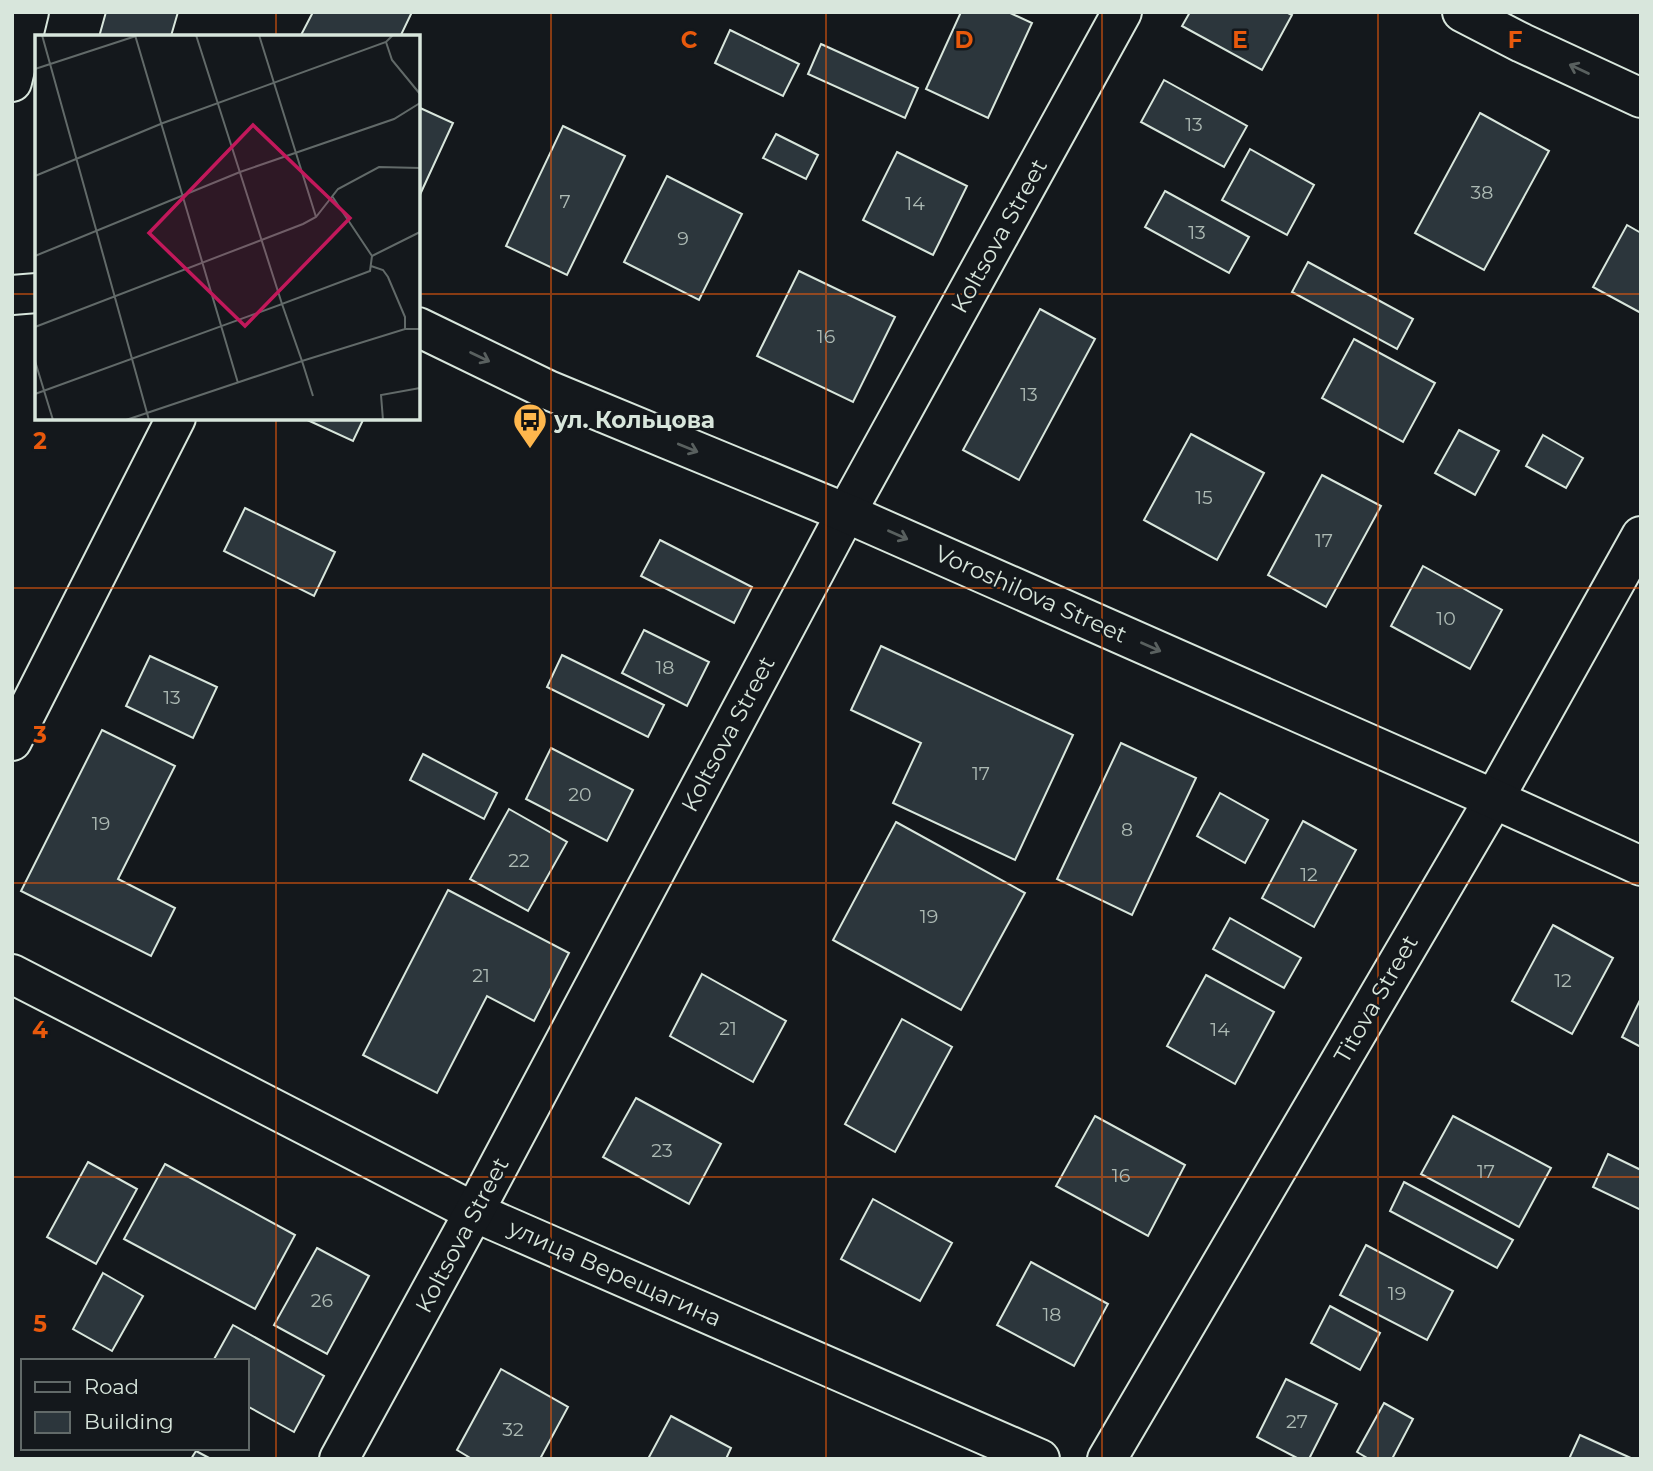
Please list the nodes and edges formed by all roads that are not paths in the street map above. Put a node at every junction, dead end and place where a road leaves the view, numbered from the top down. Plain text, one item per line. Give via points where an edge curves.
1 (29, 12) edge
2 (1122, 12) edge
3 (1462, 12) edge
4 (12, 82) edge
5 (1641, 98) edge
6 (35, 293) edge
7 (12, 295) edge
8 (420, 328) edge
9 (175, 420) edge
10 (846, 513) junction
11 (1641, 536) edge
12 (12, 741) edge
13 (1493, 799) junction
14 (1641, 866) edge
15 (12, 974) edge
16 (474, 1212) junction
17 (339, 1459) edge
18 (1040, 1459) edge
19 (1107, 1459) edge

1 - 4 street
2 - 10 street, Koltsova Street
5 -> 3 street
6 - 7 street
8 -> 10 street, Voroshilova Street via 548,390
9 - 12 street
10 -> 13 street, Voroshilova Street
10 - 16 street, Koltsova Street
11 - 13 street, Titova Street
13 - 14 street, Voroshilova Street
13 - 19 street, Titova Street
15 - 16 street, улица Верещагина
16 - 17 street, Koltsova Street
16 - 18 street, улица Верещагина

